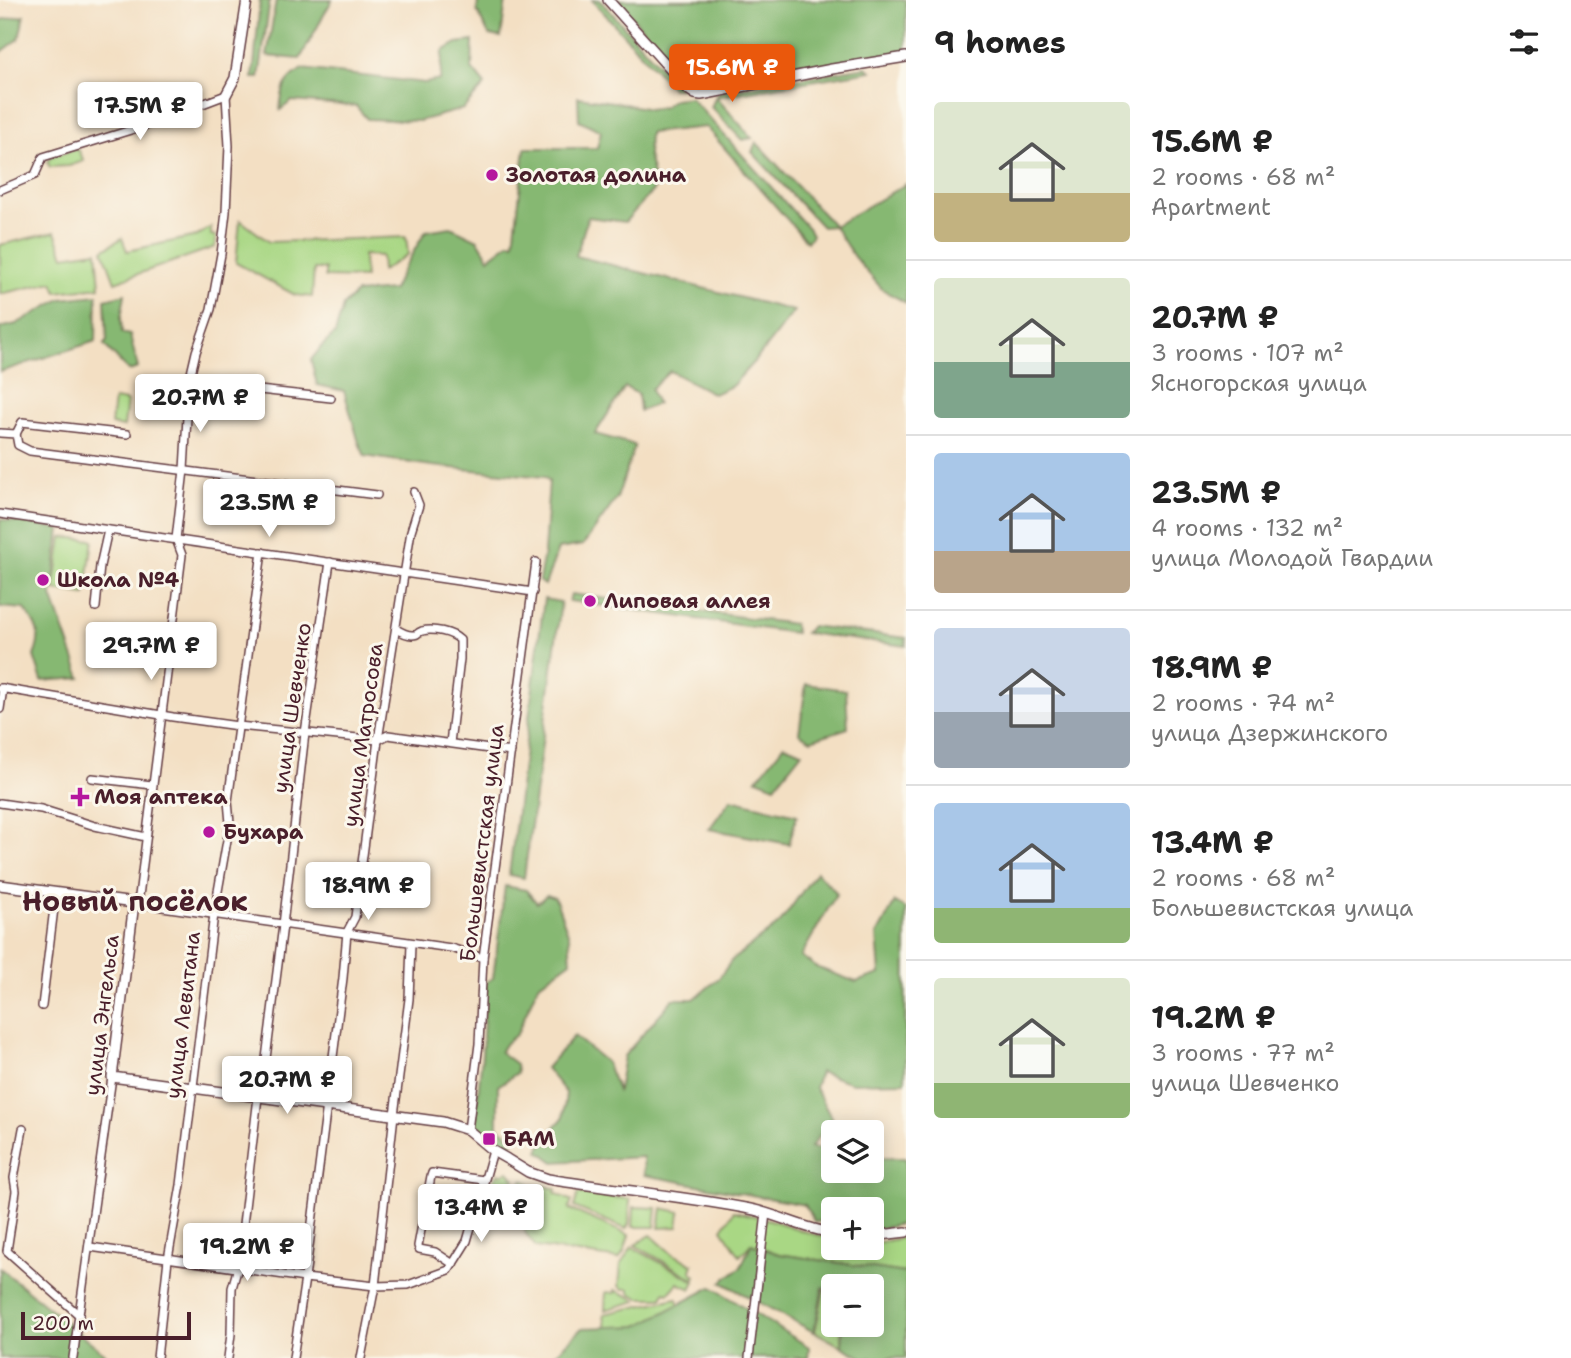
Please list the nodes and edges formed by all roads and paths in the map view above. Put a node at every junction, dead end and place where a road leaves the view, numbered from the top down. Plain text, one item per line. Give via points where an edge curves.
1 (247, 0) edge
2 (608, 0) edge
3 (906, 57) edge
4 (226, 95) junction
5 (0, 190) edge
6 (189, 382) junction
7 (331, 398) dead end
8 (0, 433) edge
9 (16, 434) junction
10 (127, 434) dead end
11 (184, 470) junction
12 (414, 492) dead end
13 (377, 495) dead end
14 (0, 514) edge
15 (108, 530) junction
16 (176, 539) junction
17 (262, 552) junction
18 (330, 562) junction
19 (536, 562) dead end
20 (405, 573) junction
21 (533, 592) junction
22 (96, 607) dead end
23 (396, 629) junction
24 (1, 688) edge
25 (0, 709) edge
26 (161, 716) junction
27 (238, 726) junction
28 (305, 733) junction
29 (378, 740) junction
30 (450, 743) junction
31 (511, 752) junction
32 (92, 778) dead end
33 (152, 785) junction
34 (0, 803) edge
35 (146, 837) junction
36 (0, 885) edge
37 (56, 892) junction
38 (134, 903) junction
39 (214, 914) junction
40 (284, 925) junction
41 (347, 932) junction
42 (411, 944) junction
43 (483, 958) junction
44 (42, 1006) dead end
45 (112, 1077) junction
46 (191, 1088) junction
47 (258, 1097) junction
48 (327, 1106) junction
49 (394, 1115) junction
50 (23, 1129) dead end
51 (468, 1130) junction
52 (493, 1151) junction
53 (484, 1180) junction
54 (766, 1213) junction
55 (821, 1231) edge
56 (906, 1232) edge
57 (0, 1234) edge
58 (884, 1235) edge
59 (9, 1236) junction
60 (90, 1247) junction
61 (168, 1259) junction
62 (453, 1264) junction
63 (238, 1267) junction
64 (305, 1278) junction
65 (375, 1286) junction
66 (79, 1315) junction
67 (74, 1358) edge
68 (157, 1358) edge
69 (228, 1358) edge
70 (293, 1358) edge
71 (361, 1358) edge
72 (749, 1358) edge

1 - 4 street via 235,78
2 - 3 street via 695,94
4 - 5 street via 43,158 35,175
4 - 6 street, улица Энгельса via 229,146 221,254 211,309
6 - 7 street
6 - 11 street, улица Энгельса
8 - 9 street
9 - 10 street via 22,422
9 - 11 street via 18,445 30,451
11 - 13 street
11 - 16 street, улица Энгельса
12 - 20 street, улица Матросова via 419,505
14 - 15 street
15 - 16 street
15 - 22 street
16 - 17 street
16 - 26 street, улица Энгельса via 182,555
17 - 18 street
17 - 27 street, улица Левитана
18 - 20 street
18 - 28 street, улица Шевченко
19 - 21 street, Большевистская улица
20 - 21 street
20 - 23 street, улица Матросова
21 - 31 street, Большевистская улица
23 - 29 street, улица Матросова
23 - 30 street via 408,635 431,630 460,640
24 - 25 street
24 - 26 street
26 - 27 street
26 - 33 street, улица Энгельса
27 - 28 street
27 - 39 street, улица Левитана via 228,800 230,822
28 - 29 street
28 - 40 street, улица Шевченко
29 - 30 street via 388,735
29 - 41 street, улица Матросова via 355,917
30 - 31 street
31 - 43 street, Большевистская улица
32 - 33 street
33 - 35 street, улица Энгельса
34 - 35 street
35 - 38 street, улица Энгельса
36 - 37 street
37 - 38 street
37 - 44 street
38 - 39 street
38 - 45 street, улица Энгельса
39 - 40 street
39 - 46 street, улица Левитана
40 - 41 street
40 - 47 street, улица Шевченко
41 - 42 street
41 - 48 street, улица Матросова
42 - 43 street via 451,948
42 - 49 street
43 - 51 street, Большевистская улица
45 - 46 street
45 - 60 street, улица Энгельса
46 - 47 street
46 - 61 street, улица Левитана
47 - 48 street
47 - 63 street, улица Шевченко
48 - 49 street
48 - 64 street, улица Матросова
49 - 51 street
49 - 65 street
50 - 59 street via 13,1178 16,1191
51 - 52 street
52 - 53 street
52 - 54 street via 548,1179
53 - 62 street via 467,1241
53 - 62 street via 431,1175 418,1246
54 - 55 street
54 - 72 street
56 - 58 street
57 - 59 street
59 - 66 street via 7,1251
60 - 61 street
60 - 66 street, улица Энгельса
61 - 63 street
61 - 68 street, улица Левитана
62 - 65 street via 449,1270 408,1285
63 - 64 street
63 - 69 street, улица Шевченко via 232,1288
64 - 65 street
64 - 70 street, улица Матросова
65 - 71 street
66 - 67 street, улица Энгельса

